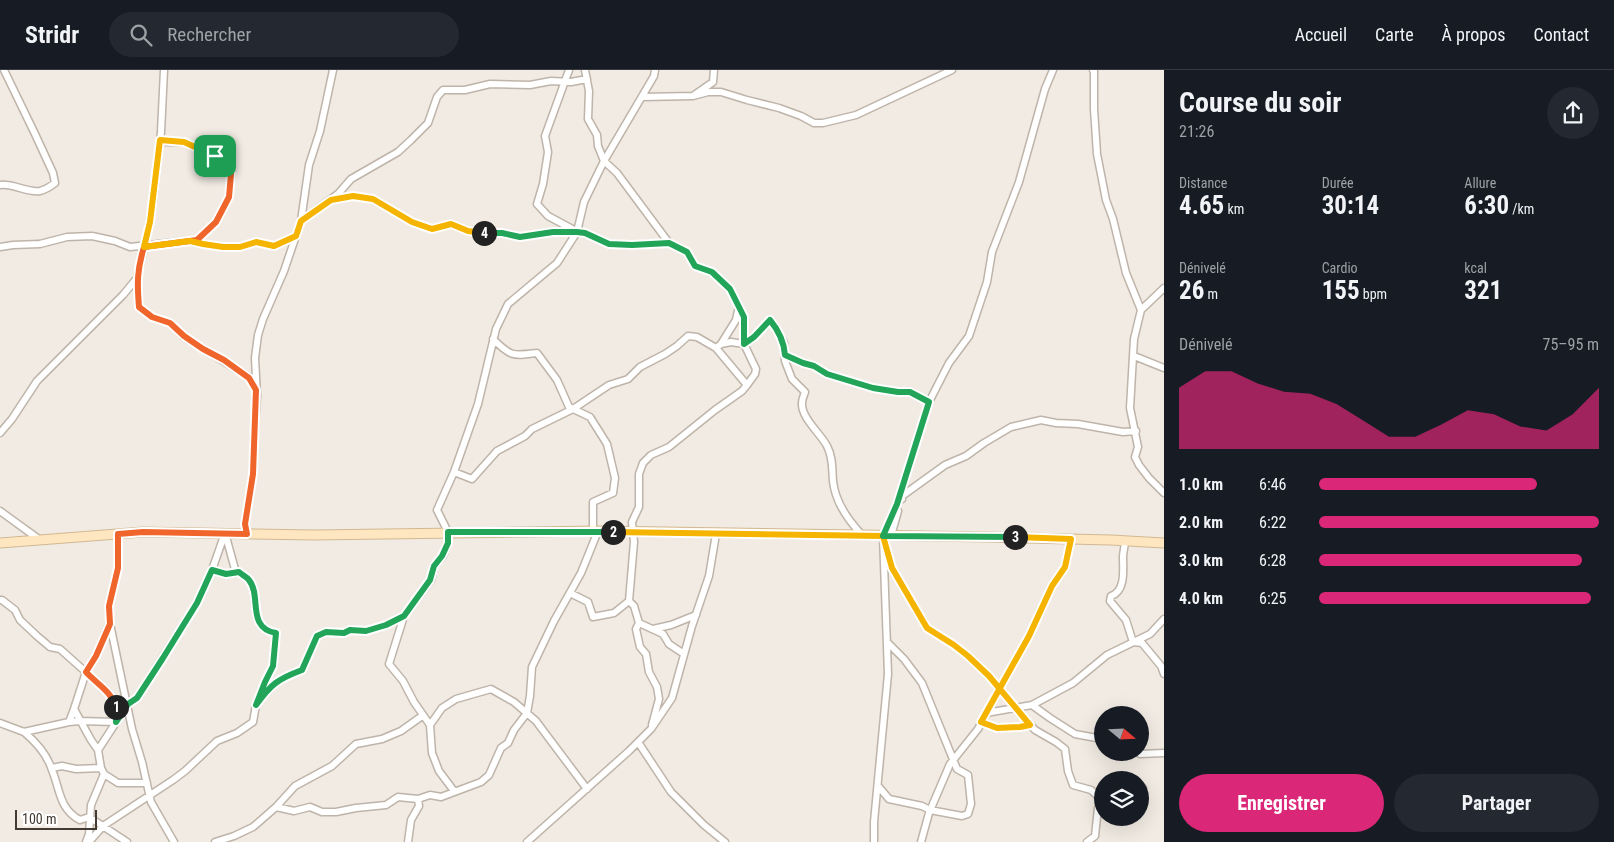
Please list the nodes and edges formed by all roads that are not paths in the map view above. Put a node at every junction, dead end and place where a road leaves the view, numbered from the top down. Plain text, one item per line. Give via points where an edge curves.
1 (4, 70) edge
2 (164, 70) edge
3 (333, 70) edge
4 (569, 70) edge
5 (585, 70) edge
6 (655, 70) edge
7 (714, 70) edge
8 (952, 70) edge
9 (1053, 70) edge
10 (1093, 70) edge
11 (587, 79) junction
12 (564, 82) junction
13 (693, 96) junction
14 (642, 97) junction
15 (160, 140) junction
16 (604, 161) junction
17 (0, 185) edge
18 (331, 200) junction
19 (301, 221) junction
20 (577, 232) junction
21 (296, 236) junction
22 (190, 241) junction
23 (669, 243) junction
24 (0, 247) edge
25 (144, 247) junction
26 (137, 278) junction
27 (1164, 288) edge
28 (739, 306) junction
29 (1141, 310) junction
30 (493, 339) junction
31 (744, 344) junction
32 (718, 346) junction
33 (785, 355) junction
34 (1134, 356) junction
35 (1164, 368) edge
36 (747, 385) junction
37 (256, 390) junction
38 (929, 402) junction
39 (573, 409) junction
40 (1136, 431) junction
41 (0, 434) edge
42 (454, 472) junction
43 (1164, 493) edge
44 (0, 511) edge
45 (596, 531) junction
46 (448, 532) junction
47 (633, 532) junction
48 (225, 533) junction
49 (118, 534) junction
50 (247, 534) junction
51 (716, 534) junction
52 (862, 536) junction
53 (887, 536) junction
54 (1071, 539) junction
55 (40, 540) junction
56 (1125, 541) junction
57 (0, 543) edge
58 (1164, 543) edge
59 (212, 570) junction
60 (236, 573) junction
61 (570, 593) junction
62 (0, 600) edge
63 (629, 601) junction
64 (696, 615) junction
65 (404, 616) junction
66 (1164, 619) edge
67 (639, 623) junction
68 (110, 624) junction
69 (653, 629) junction
70 (887, 642) junction
71 (1133, 642) junction
72 (684, 654) junction
73 (86, 672) junction
74 (1164, 674) edge
75 (999, 689) junction
76 (128, 704) junction
77 (256, 705) junction
78 (1032, 705) junction
79 (1015, 708) junction
80 (74, 710) junction
81 (526, 713) junction
82 (986, 713) junction
83 (422, 716) junction
84 (80, 721) junction
85 (69, 722) junction
86 (116, 722) junction
87 (981, 722) junction
88 (0, 723) edge
89 (430, 725) junction
90 (1030, 725) junction
91 (651, 729) junction
92 (24, 732) junction
93 (1094, 738) edge
94 (638, 742) junction
95 (98, 750) junction
96 (1164, 753) edge
97 (1149, 754) edge
98 (953, 760) junction
99 (52, 768) junction
100 (102, 771) junction
101 (147, 783) junction
102 (878, 786) junction
103 (587, 789) junction
104 (454, 791) junction
105 (1094, 793) edge
106 (150, 794) junction
107 (418, 799) junction
108 (276, 807) junction
109 (930, 810) junction
110 (89, 817) junction
111 (103, 826) junction
112 (1096, 826) edge
113 (87, 842) edge
114 (127, 842) edge
115 (174, 842) edge
116 (215, 842) edge
117 (408, 842) edge
118 (527, 842) edge
119 (724, 842) edge
120 (874, 842) edge
121 (921, 842) edge
122 (1088, 842) edge

1 - 17 street via 55,183 42,191
2 - 15 street
3 - 19 street via 309,165
4 - 12 street
5 - 11 street
6 - 14 street
7 - 13 street via 713,82
8 - 13 street via 856,115 823,123 814,123 779,108 721,92
9 - 38 street via 1019,182 992,252 969,336 949,363
10 - 29 street via 1097,154 1106,200 1126,273
11 - 12 street
11 - 16 street via 588,119 597,135
12 - 18 street via 490,84 466,90 442,90 436,97 428,123 411,140 398,152 351,179
12 - 20 street via 545,136 548,152 537,204 548,216
13 - 14 street
14 - 16 street
15 - 22 street via 184,142 215,156 231,174 229,197 216,222 197,240
15 - 25 street
16 - 20 street via 584,202
16 - 23 street via 622,179
18 - 19 street
18 - 20 street via 353,196 373,199 412,222 432,229 451,224 468,231 520,237
19 - 21 street
20 - 23 street via 609,244
20 - 30 street via 557,263 508,304
21 - 22 street via 274,246 256,242 240,247 223,247
21 - 37 street via 258,335
22 - 25 street
23 - 28 street via 687,252 695,266 712,272 730,289
24 - 25 street via 92,236 115,240 130,248
25 - 26 street
26 - 37 street via 139,307 152,317 170,323 184,336 224,360 249,378
26 - 41 street via 32,387
27 - 29 street
28 - 31 street via 744,317
28 - 32 street via 736,320
29 - 34 street via 1134,339
30 - 39 street via 516,356 537,353
30 - 42 street via 478,404
31 - 32 street via 731,342
31 - 33 street via 770,320 784,343
31 - 36 street via 756,369
32 - 36 street
32 - 39 street via 688,336 665,354 640,367 628,379 609,385
33 - 38 street via 827,374 873,388 910,392
33 - 52 street via 792,379 805,392 802,405 807,419 828,447 838,500
34 - 35 street
34 - 40 street via 1130,408
36 - 47 street via 669,447 651,454 644,462 639,474 639,507 632,522
37 - 50 street via 253,474 245,524
38 - 53 street
39 - 42 street via 497,451 472,479
39 - 45 street via 590,417 607,444 616,478 613,493 593,502
40 - 43 street via 1138,447 1135,457 1148,478
40 - 53 street via 1122,432 1041,420 1011,427 966,456 945,465 902,496
42 - 46 street via 437,510
44 - 55 street
45 - 46 main road
45 - 47 main road
45 - 61 street
46 - 50 main road
46 - 65 street via 448,543 434,566 430,580
47 - 51 main road
47 - 63 street
48 - 49 main road
48 - 50 main road
48 - 59 street
48 - 60 street
49 - 55 main road
49 - 68 street via 118,568 109,606
51 - 52 main road
51 - 64 street via 709,576
52 - 53 main road
53 - 54 main road
53 - 70 street
53 - 75 street via 892,568 927,628 968,656
54 - 56 main road
54 - 75 street via 1065,567
55 - 57 main road
56 - 58 main road
56 - 71 street via 1120,589 1110,601 1126,620
59 - 60 street
59 - 76 street via 197,603 163,658 137,698
60 - 77 street via 250,580 257,619 269,632 276,633 273,666
61 - 63 street via 588,602 593,617 614,613
61 - 81 street via 532,667
62 - 73 street via 16,610 20,620 50,647 60,649
63 - 67 street
64 - 69 street
64 - 72 street
65 - 77 street via 366,631 326,632 317,636 302,670 281,677
65 - 83 street via 389,664 403,681
66 - 71 street via 1150,634
67 - 69 street
67 - 91 street via 636,629 640,647 646,654 659,700
68 - 73 street
68 - 76 street
69 - 72 street
70 - 98 street via 922,683
70 - 102 street via 888,674
71 - 74 street via 1142,643
71 - 78 street via 1107,655 1073,683
72 - 91 street via 672,698
73 - 80 street
73 - 86 street via 114,700
75 - 79 street
75 - 82 street
76 - 86 street
76 - 101 street
77 - 106 street via 253,722 217,741 185,771
78 - 79 street
78 - 93 street via 1075,734
79 - 82 street
79 - 90 street
80 - 84 street
80 - 85 street
81 - 89 street via 491,688 456,699 442,708
81 - 103 street via 536,721
81 - 104 street via 508,743 501,748 489,775 481,782
82 - 87 street
83 - 89 street
83 - 108 street via 401,731 356,744 332,766 295,786
84 - 85 street
84 - 86 street
84 - 95 street
85 - 92 street
86 - 95 street
87 - 90 street via 997,728
87 - 98 street
88 - 92 street
89 - 104 street via 432,753 439,771
90 - 105 street via 1065,749 1073,786
91 - 94 street
92 - 99 street via 38,744
94 - 103 street
94 - 119 street via 671,792
95 - 100 street
96 - 97 street
98 - 109 street
98 - 109 street via 957,769 968,775 971,804 968,814 962,816
99 - 100 street via 62,766
99 - 110 street via 71,815 80,820
100 - 101 street via 118,783
100 - 110 street
101 - 106 street
102 - 109 street via 888,799
102 - 120 street
103 - 118 street
104 - 107 street via 441,797 430,795
106 - 111 street
106 - 115 street via 151,802
107 - 108 street via 398,797 386,805 336,812 322,812 310,806 294,811
107 - 117 street via 419,806 411,820
108 - 116 street via 253,827
109 - 121 street
110 - 111 street
110 - 113 street
111 - 113 street
111 - 114 street
112 - 122 street via 1095,836

